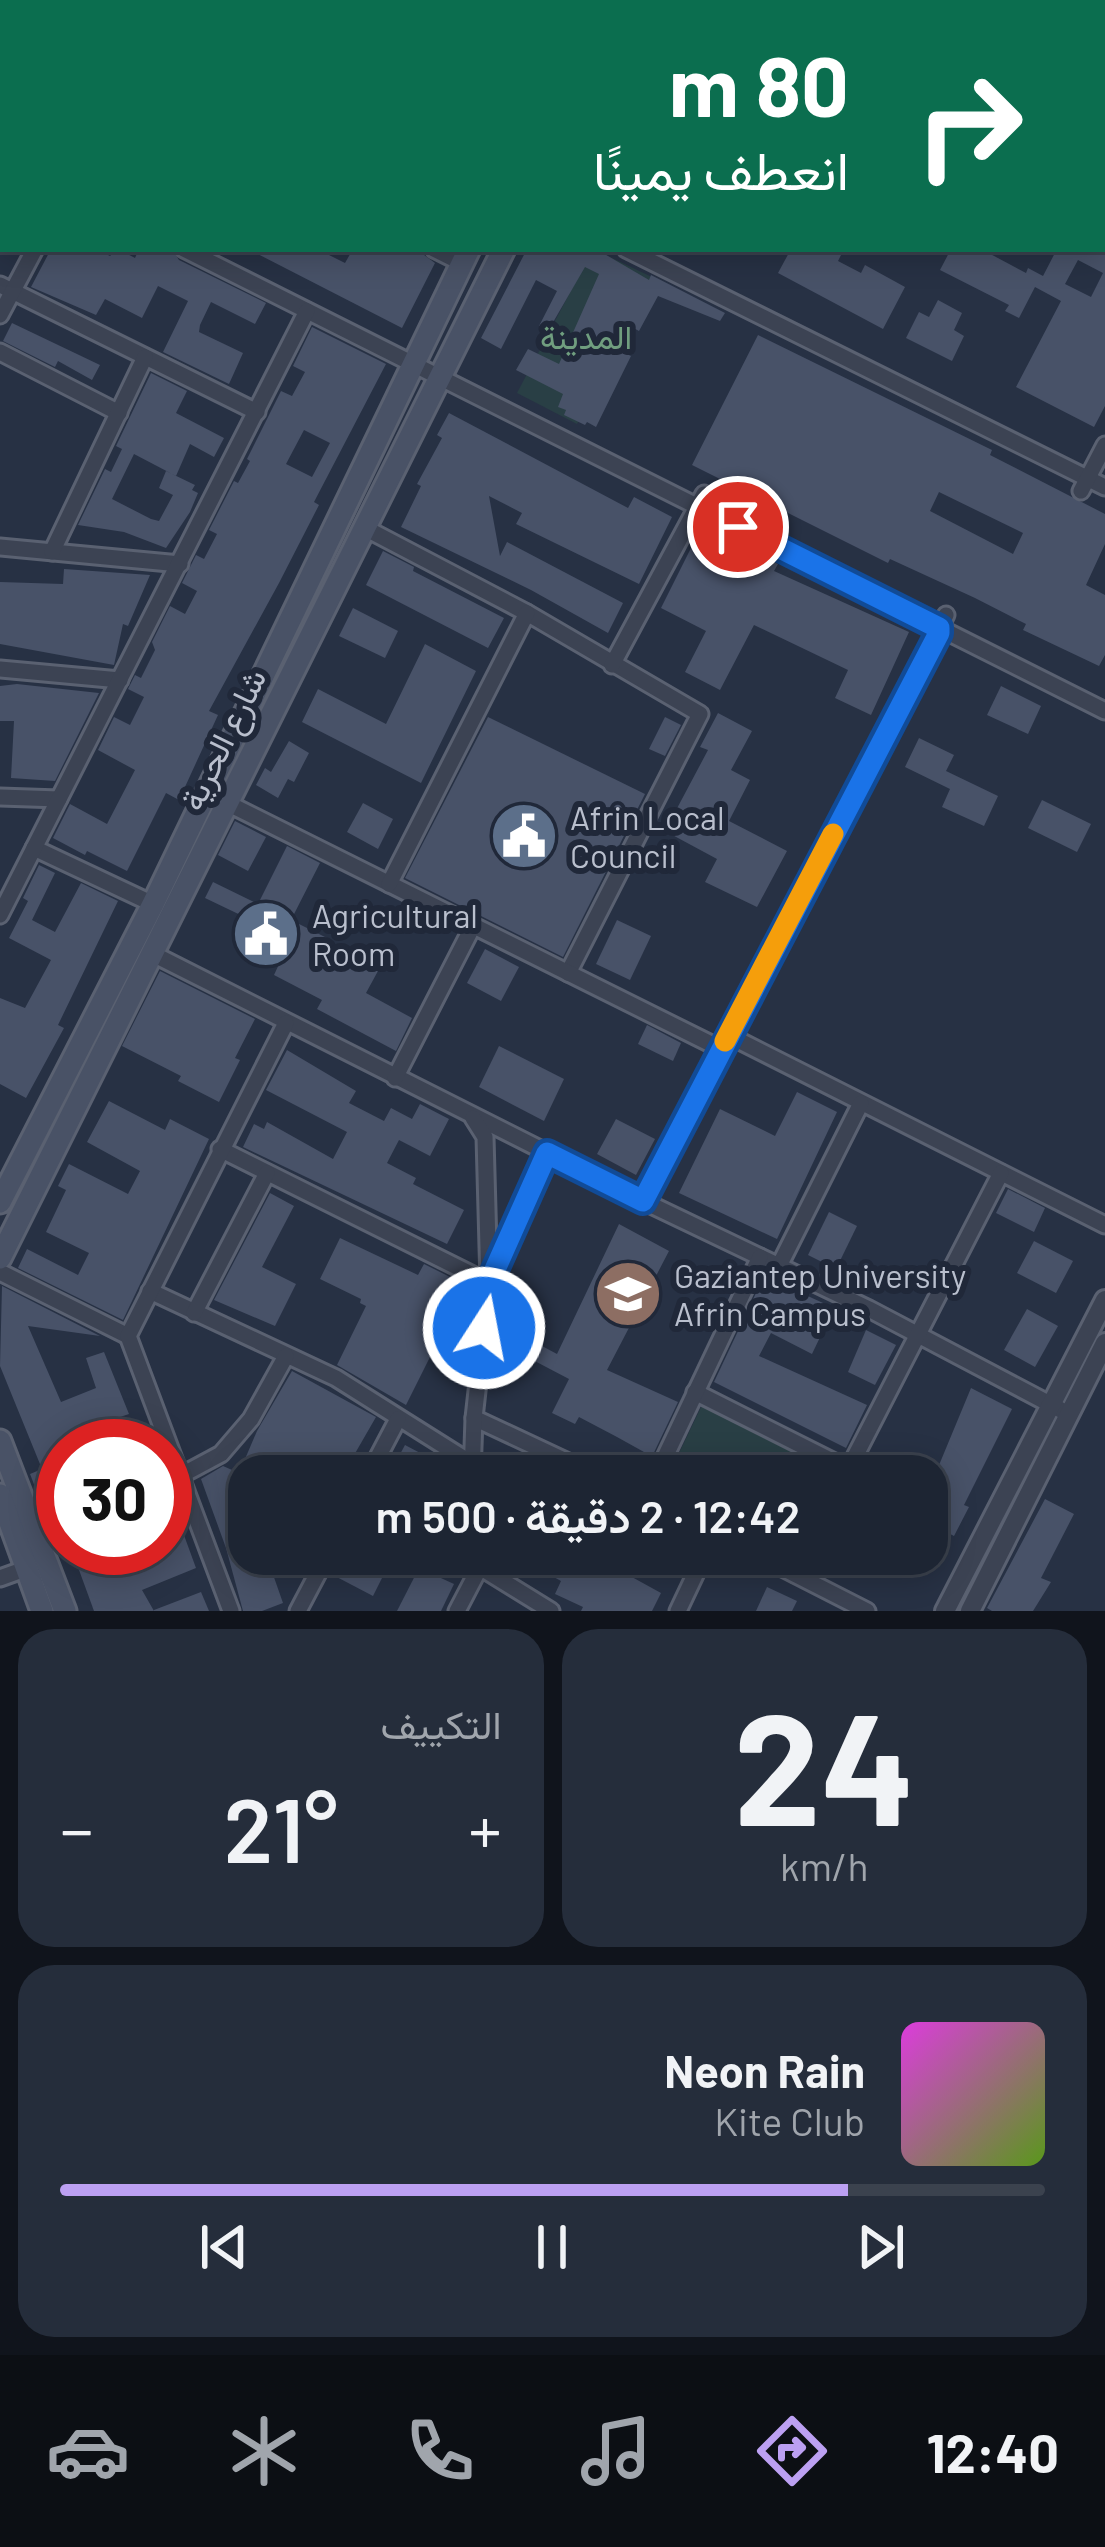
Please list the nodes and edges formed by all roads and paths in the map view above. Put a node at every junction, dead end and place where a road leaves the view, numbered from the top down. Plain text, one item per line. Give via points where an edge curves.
1 (33, 252) edge
2 (190, 252) edge
3 (226, 252) edge
4 (503, 252) edge
5 (632, 252) edge
6 (466, 256) edge
7 (219, 267) junction
8 (6, 288) edge
9 (308, 311) junction
10 (0, 315) edge
11 (0, 352) edge
12 (145, 357) junction
13 (411, 363) junction
14 (440, 378) junction
15 (256, 412) junction
16 (118, 413) junction
17 (1105, 445) edge
18 (1084, 485) junction
19 (1105, 487) edge
20 (700, 500) junction
21 (363, 527) junction
22 (0, 547) edge
23 (52, 552) junction
24 (180, 564) junction
25 (527, 613) junction
26 (943, 622) junction
27 (612, 665) junction
28 (0, 669) edge
29 (120, 680) junction
30 (1105, 711) edge
31 (0, 797) edge
32 (59, 800) junction
33 (227, 803) junction
34 (34, 848) junction
35 (188, 856) junction
36 (389, 884) junction
37 (153, 904) junction
38 (0, 915) edge
39 (473, 926) junction
40 (152, 954) junction
41 (568, 973) junction
42 (286, 1023) junction
43 (99, 1035) junction
44 (724, 1042) junction
45 (395, 1078) junction
46 (861, 1103) junction
47 (471, 1115) junction
48 (220, 1149) junction
49 (547, 1153) junction
50 (267, 1173) junction
51 (1001, 1173) junction
52 (643, 1201) junction
53 (0, 1202) edge
54 (1105, 1226) edge
55 (760, 1257) junction
56 (0, 1258) edge
57 (779, 1266) junction
58 (0, 1272) edge
59 (489, 1283) junction
60 (151, 1291) junction
61 (1105, 1300) edge
62 (194, 1313) junction
63 (920, 1334) junction
64 (128, 1336) junction
65 (1105, 1343) edge
66 (286, 1356) junction
67 (695, 1392) junction
68 (1061, 1410) junction
69 (474, 1418) junction
70 (159, 1419) edge
71 (398, 1419) junction
72 (0, 1442) edge
73 (379, 1455) edge
74 (450, 1455) edge
75 (472, 1455) edge
76 (553, 1455) edge
77 (666, 1455) edge
78 (812, 1455) edge
79 (856, 1455) edge
80 (192, 1469) edge
81 (0, 1495) edge
82 (192, 1507) edge
83 (26, 1569) junction
84 (317, 1575) edge
85 (473, 1575) edge
86 (499, 1575) edge
87 (695, 1575) edge
88 (797, 1575) edge
89 (0, 1578) edge
90 (42, 1611) edge
91 (65, 1611) edge
92 (231, 1611) edge
93 (298, 1611) edge
94 (457, 1611) edge
95 (551, 1611) edge
96 (678, 1611) edge
97 (867, 1611) edge
98 (945, 1611) edge
99 (970, 1611) edge

1 - 8 street
2 - 7 street
3 - 7 street
4 - 14 main road, شارع الحرية
5 - 18 street
6 - 13 main road, شارع الحرية
7 - 9 street
8 - 10 street
8 - 12 street
9 - 13 street
9 - 15 street
11 - 16 street
12 - 15 street
12 - 16 street
13 - 14 street
13 - 35 main road, شارع الحرية
14 - 20 street
14 - 21 main road, شارع الحرية
15 - 24 street
16 - 23 street
17 - 18 street
18 - 19 street
20 - 26 street
20 - 27 street
21 - 25 street
21 - 33 main road, شارع الحرية
22 - 23 street
23 - 24 street
24 - 29 street
25 - 27 street
25 - 36 street
26 - 30 street
26 - 44 street
27 - 41 street via 700,714
28 - 29 street
29 - 32 street
31 - 32 street
32 - 34 street
33 - 35 main road, شارع الحرية
33 - 36 street
34 - 37 street
34 - 38 street
35 - 37 main road, شارع الحرية
35 - 40 main road, شارع الحرية
36 - 39 street
37 - 43 main road, شارع الحرية
39 - 41 street
39 - 45 street
40 - 42 street
40 - 43 main road, شارع الحرية
41 - 44 street
42 - 45 street
42 - 48 street
43 - 53 main road, شارع الحرية
43 - 56 main road, شارع الحرية
44 - 46 street
44 - 52 street
45 - 47 street
46 - 51 street
46 - 57 street
47 - 49 street
47 - 59 street via 485,1137
48 - 50 street
48 - 60 street
49 - 52 street
49 - 59 street
50 - 59 street
50 - 62 street
51 - 54 street
51 - 63 street
52 - 55 street
55 - 57 street
55 - 67 street
57 - 63 street
58 - 64 street
59 - 69 street
60 - 62 street
60 - 64 street
61 - 68 street
62 - 66 street
63 - 68 street
63 - 79 street
64 - 70 street
65 - 68 street
66 - 71 street
66 - 80 street via 251,1419 221,1454
67 - 77 street
67 - 78 street
68 - 98 street
68 - 99 street
69 - 75 street
69 - 76 street
71 - 73 street
71 - 74 street
72 - 91 main road
81 - 83 main road
82 - 92 street
83 - 89 street
83 - 90 main road
84 - 93 street
85 - 94 street
86 - 95 street
87 - 96 street
88 - 97 street

